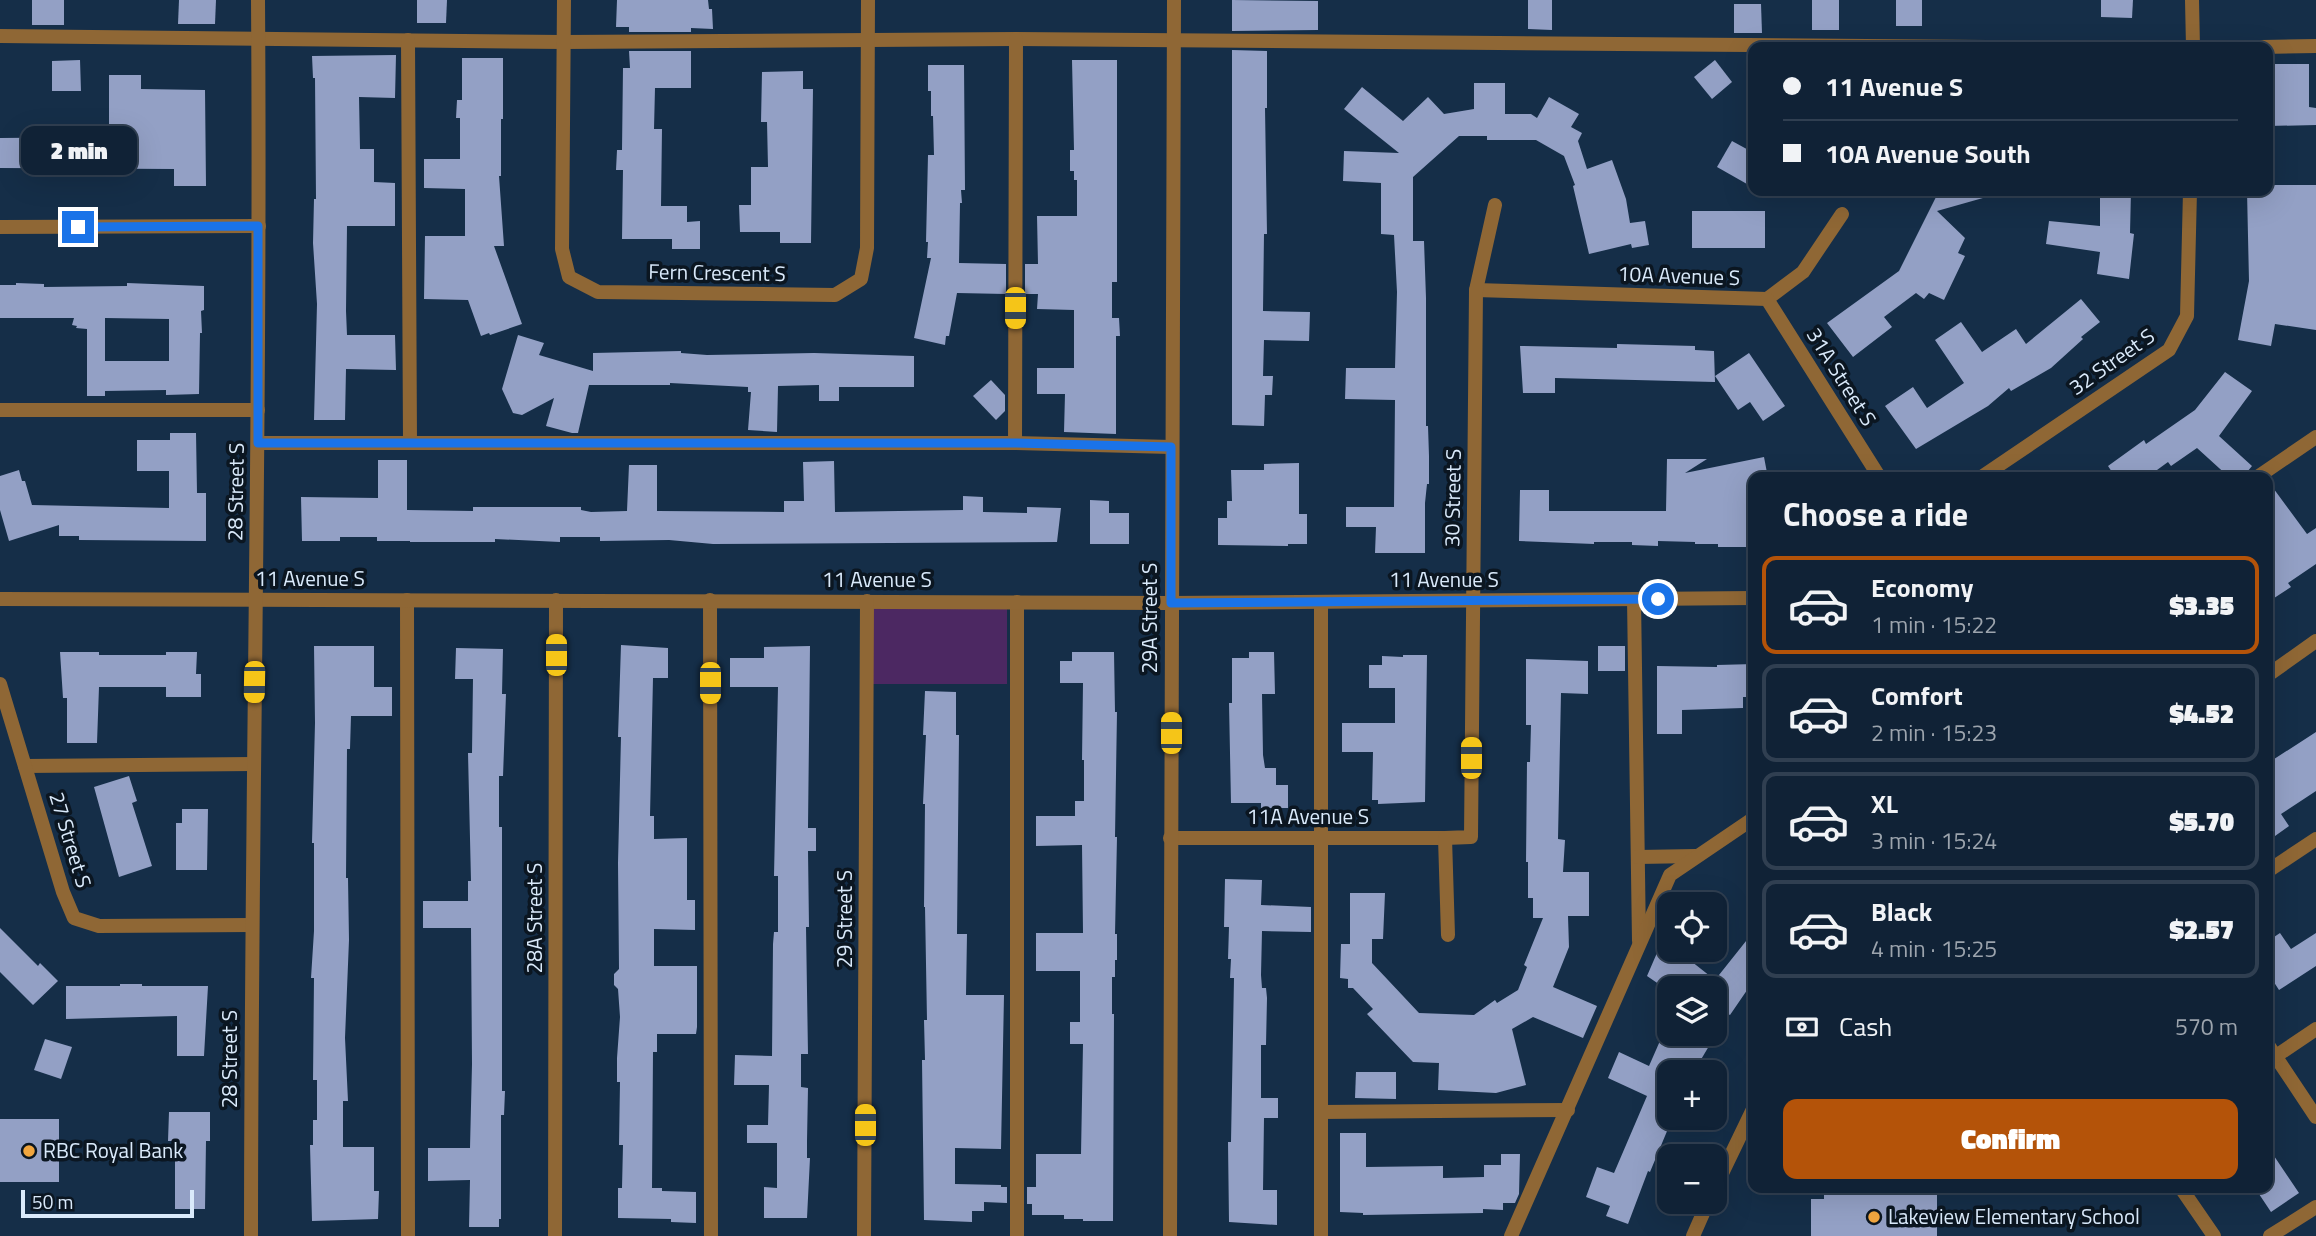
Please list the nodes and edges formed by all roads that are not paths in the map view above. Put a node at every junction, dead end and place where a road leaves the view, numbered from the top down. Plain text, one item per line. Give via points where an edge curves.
1 (258, 0) edge
2 (564, 0) edge
3 (868, 0) edge
4 (1174, 0) edge
5 (2192, 0) edge
6 (0, 36) edge
7 (258, 37) junction
8 (1016, 39) junction
9 (408, 40) junction
10 (868, 40) junction
11 (1174, 41) junction
12 (563, 42) junction
13 (2193, 42) edge
14 (1748, 45) edge
15 (2316, 46) edge
16 (2273, 47) edge
17 (2190, 196) edge
18 (1495, 205) dead end
19 (1842, 214) dead end
20 (258, 226) junction
21 (0, 227) edge
22 (1476, 290) junction
23 (1767, 299) junction
24 (0, 410) edge
25 (258, 410) junction
26 (2316, 437) edge
27 (258, 443) junction
28 (410, 443) junction
29 (1015, 443) junction
30 (1171, 447) junction
31 (1876, 472) edge
32 (1989, 472) edge
33 (2265, 472) edge
34 (0, 598) edge
35 (1748, 598) edge
36 (1634, 599) junction
37 (255, 600) junction
38 (407, 600) junction
39 (556, 600) junction
40 (710, 600) junction
41 (867, 601) junction
42 (1473, 601) junction
43 (1017, 602) junction
44 (1321, 602) junction
45 (1171, 603) junction
46 (2316, 641) edge
47 (2273, 671) edge
48 (0, 684) edge
49 (253, 764) junction
50 (25, 766) junction
51 (1748, 822) edge
52 (1170, 838) junction
53 (1320, 838) junction
54 (1445, 838) junction
55 (2316, 839) edge
56 (1698, 856) junction
57 (1638, 857) junction
58 (2273, 868) edge
59 (251, 925) junction
60 (1448, 935) dead end
61 (1640, 946) junction
62 (2316, 1029) edge
63 (2273, 1050) edge
64 (2273, 1052) edge
65 (1568, 1110) junction
66 (1321, 1112) junction
67 (2316, 1117) edge
68 (1748, 1119) edge
69 (1727, 1163) edge
70 (2184, 1193) edge
71 (2316, 1207) edge
72 (1703, 1214) edge
73 (251, 1236) edge
74 (408, 1236) edge
75 (555, 1236) edge
76 (711, 1236) edge
77 (864, 1236) edge
78 (1017, 1236) edge
79 (1170, 1236) edge
80 (1321, 1236) edge
81 (1511, 1236) edge
82 (1693, 1236) edge
83 (2214, 1236) edge
84 (2270, 1236) edge

1 - 7 street, 28 Street S
2 - 12 street, Fern Crescent S
3 - 10 street, Fern Crescent S
4 - 11 street, 29A Street S
5 - 13 street
6 - 7 street
7 - 9 street
7 - 20 street, 28 Street S
8 - 10 street
8 - 11 street
8 - 29 street
9 - 12 street
9 - 28 street
10 - 12 street
10 - 12 street, Fern Crescent S via 867,247 861,279 835,295 598,292 569,277 562,249
11 - 14 street
11 - 30 street, 29A Street S
15 - 16 street
17 - 32 street, 32 Street S via 2187,316 2169,350
18 - 22 street, 30 Street S
19 - 23 street, 10A Avenue S via 1804,272
20 - 21 street
20 - 25 street, 28 Street S
22 - 23 street, 10A Avenue S
22 - 42 street, 30 Street S
23 - 31 street, 31A Street S
24 - 25 street
25 - 27 street, 28 Street S
26 - 33 street
27 - 28 street
27 - 37 street, 28 Street S
28 - 29 street
29 - 30 street
30 - 45 street, 29A Street S
34 - 37 street, 11 Avenue S
35 - 36 street, 11 Avenue S
36 - 42 street, 11 Avenue S
36 - 57 street
37 - 38 street, 11 Avenue S
37 - 49 street, 28 Street S
38 - 39 street, 11 Avenue S
38 - 74 street
39 - 40 street, 11 Avenue S
39 - 75 street, 28A Street S
40 - 41 street, 11 Avenue S
40 - 76 street
41 - 43 street, 11 Avenue S
41 - 77 street, 29 Street S
42 - 44 street, 11 Avenue S
42 - 54 street, 30 Street S via 1471,837
43 - 45 street, 11 Avenue S
43 - 78 street
44 - 45 street, 11 Avenue S
44 - 53 street
45 - 52 street, 29A Street S
46 - 47 street
48 - 50 street, 27 Street S
49 - 50 street
49 - 59 street, 28 Street S
50 - 59 street, 27 Street S via 74,918 99,926
51 - 56 street
52 - 53 street, 11A Avenue S
52 - 79 street, 29A Street S
53 - 54 street, 11A Avenue S
53 - 66 street
54 - 60 street
55 - 58 street
56 - 57 street
56 - 61 street via 1670,875
57 - 61 street
59 - 73 street, 28 Street S
61 - 65 street
62 - 63 street
64 - 67 street
65 - 66 street
65 - 81 street
66 - 80 street
68 - 69 street
70 - 83 street
71 - 84 street
72 - 82 street

